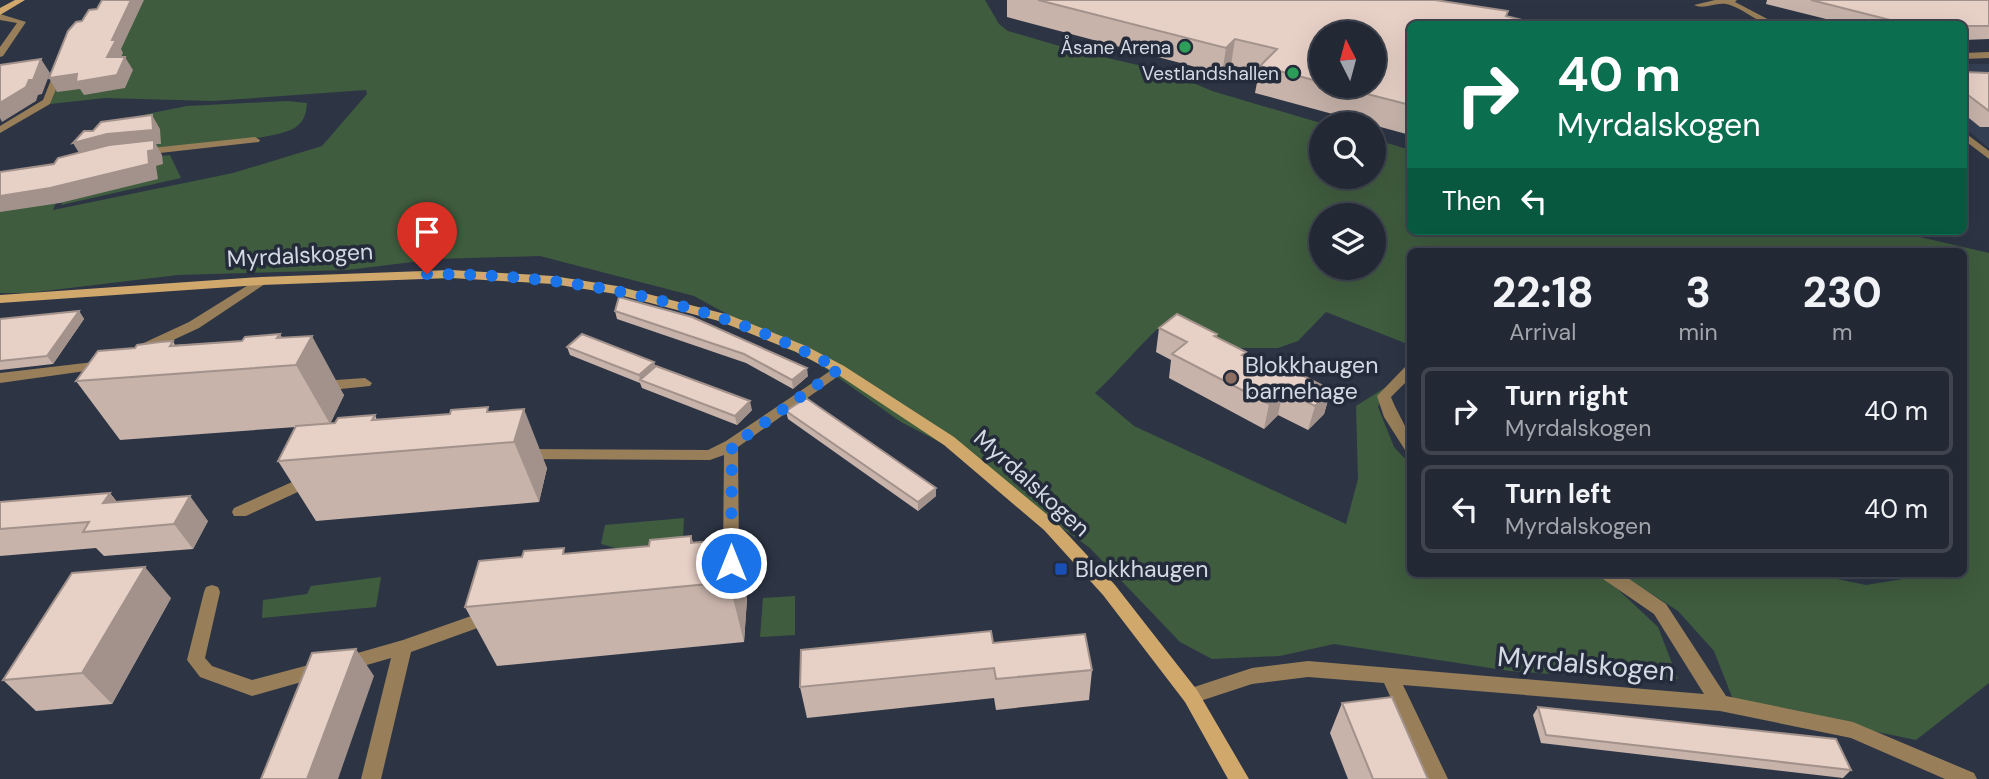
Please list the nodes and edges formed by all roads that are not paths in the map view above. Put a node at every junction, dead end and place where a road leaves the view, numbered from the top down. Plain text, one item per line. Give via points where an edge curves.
1 (21, 0) edge
2 (1730, 1) edge
3 (1698, 5) dead end
4 (0, 14) edge
5 (1767, 21) edge
6 (0, 54) edge
7 (1967, 55) edge
8 (1989, 55) edge
9 (62, 61) edge
10 (0, 130) edge
11 (1967, 138) edge
12 (255, 140) dead end
13 (128, 153) edge
14 (1989, 156) edge
15 (261, 281) junction
16 (0, 299) edge
17 (839, 369) junction
18 (1407, 373) edge
19 (0, 378) edge
20 (365, 383) dead end
21 (312, 386) dead end
22 (1407, 441) edge
23 (732, 446) junction
24 (510, 455) edge
25 (320, 476) edge
26 (240, 512) dead end
27 (720, 575) edge
28 (1613, 577) edge
29 (212, 592) dead end
30 (503, 612) edge
31 (403, 647) junction
32 (1390, 676) junction
33 (1191, 696) junction
34 (1720, 704) junction
35 (371, 779) edge
36 (1239, 779) edge
37 (1438, 779) edge
38 (1967, 779) edge

1 - 4 main road
2 - 3 street
2 - 5 street
4 - 6 street via 22,22
7 - 8 street
9 - 10 street via 47,102
11 - 14 street
12 - 13 street
15 - 16 main road, Myrdalskogen
15 - 17 main road, Myrdalskogen via 451,274 579,284 724,318
15 - 19 street via 194,325 116,361
17 - 23 street
17 - 33 main road, Myrdalskogen via 949,441 1050,526 1109,590
18 - 22 street via 1384,397
20 - 21 street
23 - 24 street via 710,455
23 - 27 street via 731,563
25 - 26 street
28 - 34 street via 1660,609
29 - 31 street via 196,660 206,672 252,688
30 - 31 street
31 - 35 street
32 - 33 street, Myrdalskogen via 1308,669 1252,676
32 - 34 street, Myrdalskogen
32 - 37 street
33 - 36 main road, Myrdalskogen
34 - 38 street, Myrdalskogen via 1853,730

